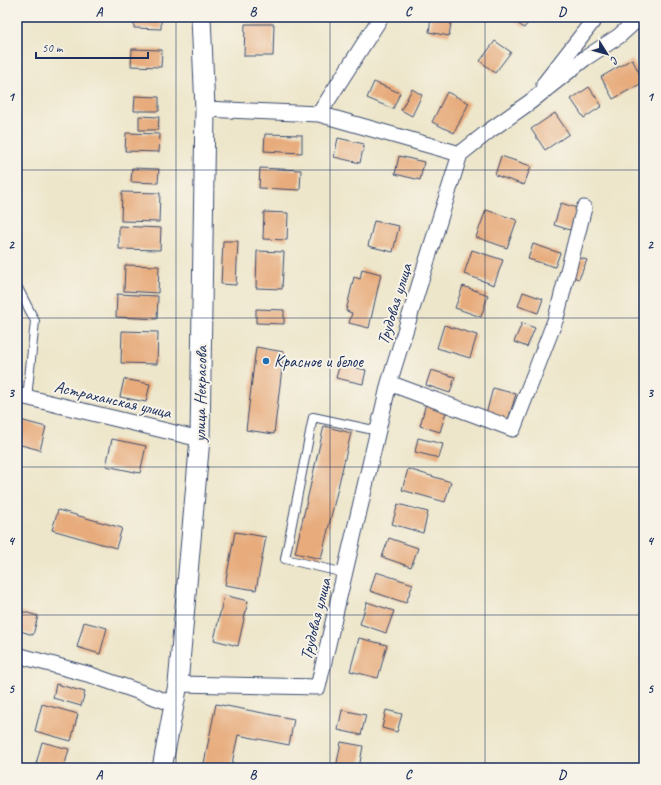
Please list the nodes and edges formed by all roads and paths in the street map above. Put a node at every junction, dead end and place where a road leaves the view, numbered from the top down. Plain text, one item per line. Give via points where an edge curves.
1 (201, 17) edge
2 (381, 17) edge
3 (596, 17) edge
4 (640, 17) edge
5 (530, 102) junction
6 (205, 109) junction
7 (319, 114) junction
8 (460, 154) junction
9 (584, 208) dead end
10 (17, 286) edge
11 (389, 383) junction
12 (22, 397) edge
13 (378, 432) junction
14 (200, 439) junction
15 (345, 573) junction
16 (17, 655) edge
17 (178, 684) junction
18 (174, 704) junction
19 (162, 768) edge

1 - 6 street, улица Некрасова
2 - 7 street
3 - 5 street
4 - 5 street via 619,36 584,59
5 - 8 street
6 - 7 street
6 - 14 street, улица Некрасова
7 - 8 street
8 - 11 street, Трудовая улица
9 - 11 street via 556,318 513,429
10 - 12 lane via 35,321
11 - 13 street, Трудовая улица
12 - 14 street, Астраханская улица
13 - 15 street, Трудовая улица
13 - 15 lane via 313,417 285,559
14 - 17 street, улица Некрасова
15 - 17 street, Трудовая улица via 318,687
16 - 18 street via 90,675
17 - 18 street, улица Некрасова
18 - 19 street, улица Некрасова

